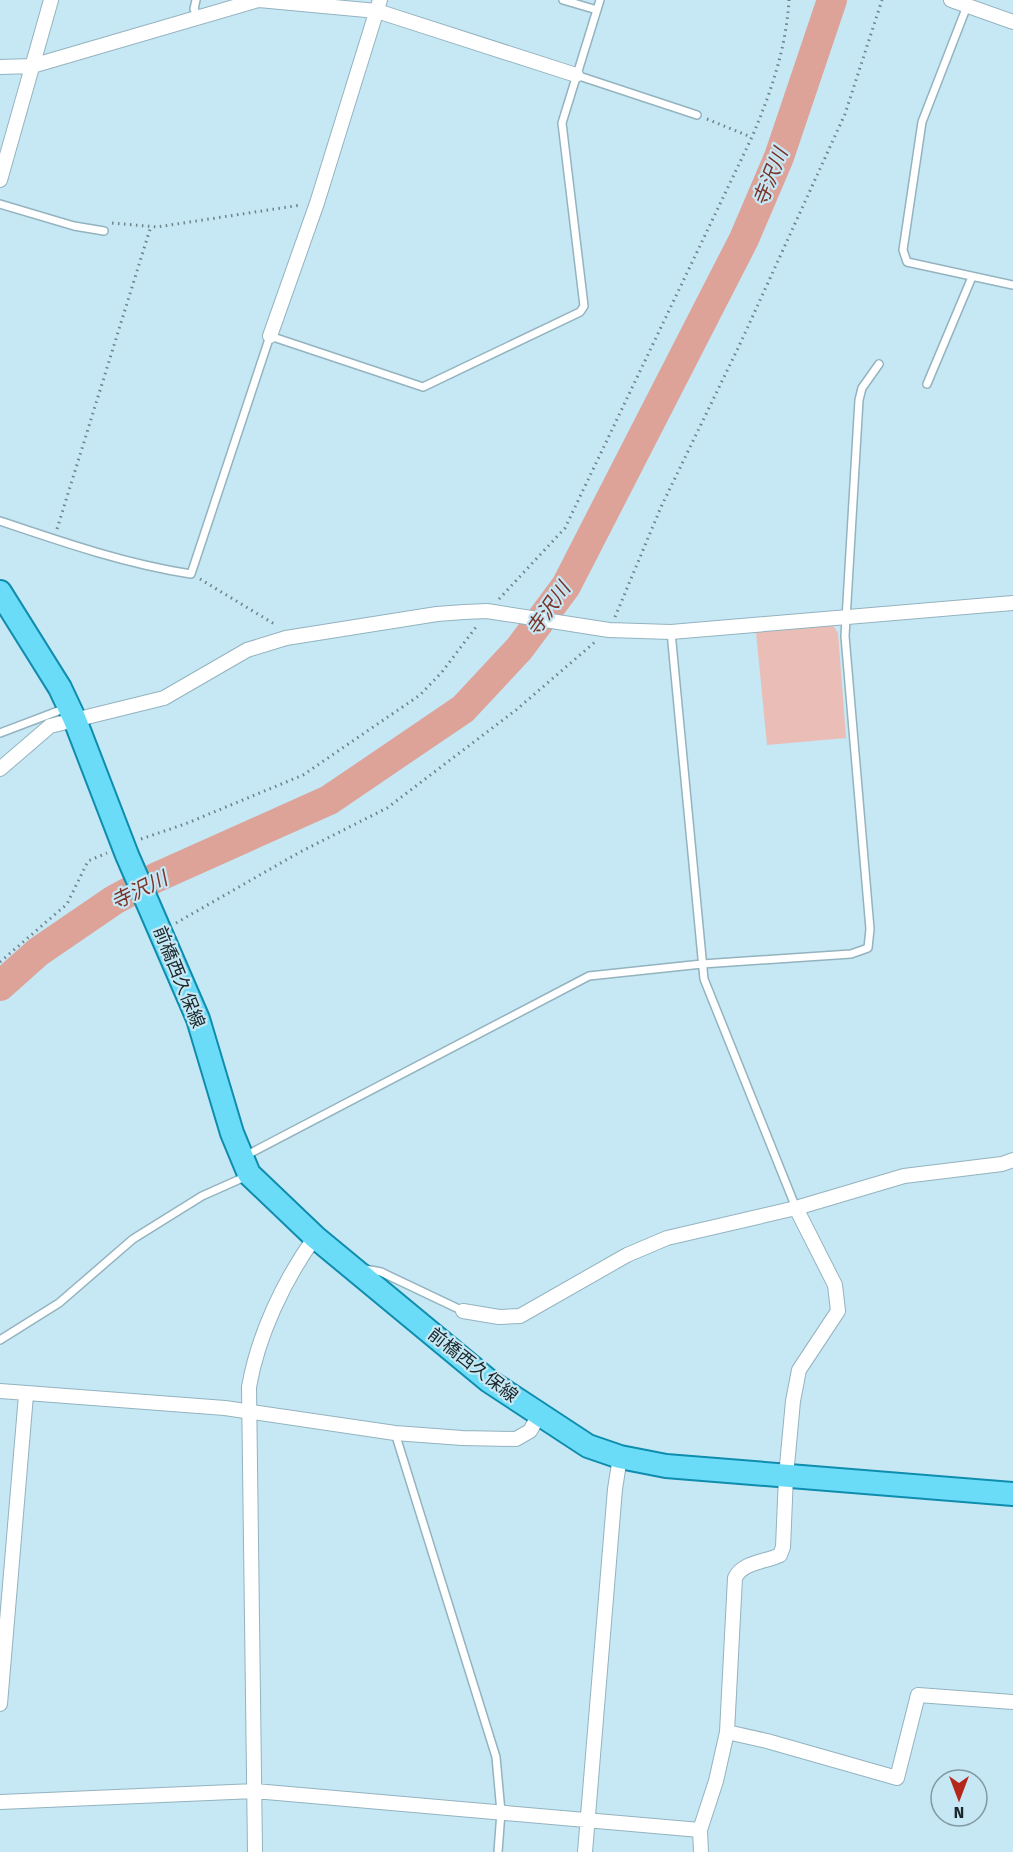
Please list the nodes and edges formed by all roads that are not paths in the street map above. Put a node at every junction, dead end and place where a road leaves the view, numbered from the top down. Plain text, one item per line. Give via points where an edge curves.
1 (51, 0) edge
2 (196, 0) edge
3 (259, 0) edge
4 (563, 0) edge
5 (600, 0) edge
6 (951, 0) edge
7 (379, 5) edge
8 (967, 6) junction
9 (597, 10) junction
10 (198, 16) junction
11 (1013, 22) edge
12 (32, 66) junction
13 (0, 67) edge
14 (576, 75) junction
15 (697, 115) road end
16 (0, 180) edge
17 (0, 204) edge
18 (104, 231) dead end
19 (972, 277) junction
20 (1013, 285) edge
21 (270, 336) junction
22 (879, 364) dead end
23 (927, 384) dead end
24 (0, 521) edge
25 (0, 592) edge
26 (1013, 603) edge
27 (846, 617) junction
28 (671, 632) junction
29 (72, 714) junction
30 (0, 733) edge
31 (0, 770) edge
32 (702, 964) junction
33 (1013, 1160) edge
34 (245, 1166) junction
35 (796, 1208) junction
36 (315, 1237) junction
37 (354, 1270) junction
38 (463, 1311) joint
39 (0, 1340) edge
40 (0, 1391) edge
41 (26, 1395) junction
42 (248, 1411) junction
43 (539, 1415) junction
44 (395, 1433) junction
45 (620, 1457) junction
46 (786, 1476) junction
47 (1013, 1494) edge
48 (1013, 1702) edge
49 (0, 1704) edge
50 (727, 1732) junction
51 (255, 1791) junction
52 (0, 1802) edge
53 (501, 1812) junction
54 (588, 1822) junction
55 (700, 1830) junction
56 (255, 1852) edge
57 (498, 1852) edge
58 (585, 1852) edge
59 (701, 1852) edge

1 - 12 street
2 - 10 lane via 194,9
3 - 7 street
3 - 10 street
4 - 9 lane
5 - 9 lane
6 - 8 street
7 - 14 street
7 - 21 street via 317,203
8 - 11 street
8 - 19 lane via 922,122 903,250 907,262
9 - 14 lane
10 - 12 street
12 - 13 street
12 - 16 street
14 - 15 lane
14 - 21 lane via 562,123 584,306 580,312 423,387
17 - 18 lane
19 - 20 lane
19 - 23 lane
21 - 24 lane via 191,574 53,539
22 - 27 lane via 862,388 859,400
25 - 29 main road
26 - 27 street
27 - 28 street
27 - 32 lane via 870,929 868,948 851,954
28 - 29 street via 609,630 487,611 437,614 286,638 247,650 164,698
28 - 32 lane
29 - 30 lane
29 - 31 street via 50,726
29 - 34 main road, 前橋西久保線 via 198,1019
32 - 34 lane via 589,976
32 - 35 lane via 704,979
33 - 35 street via 904,1176
34 - 36 main road, 前橋西久保線
34 - 39 lane via 133,1239 64,1299
35 - 38 street via 655,1242 520,1316
35 - 46 street via 835,1285 838,1311 799,1370
36 - 37 main road, 前橋西久保線
36 - 42 street via 301,1256 263,1333 252,1367
37 - 38 lane via 381,1272
37 - 43 main road, 前橋西久保線 via 489,1381
40 - 41 street
41 - 42 street
41 - 49 street
42 - 44 street
42 - 51 street
43 - 44 street via 530,1431 516,1439
43 - 45 main road, 前橋西久保線 via 588,1446
44 - 53 lane via 490,1733
45 - 46 main road, 前橋西久保線 via 666,1466
45 - 54 street
46 - 47 main road, 前橋西久保線
46 - 50 street via 780,1555 738,1571 735,1578
48 - 50 street via 918,1695 897,1778
50 - 55 street
51 - 52 street
51 - 53 street
51 - 56 street
53 - 54 street
53 - 57 lane
54 - 55 street
54 - 58 street
55 - 59 street

